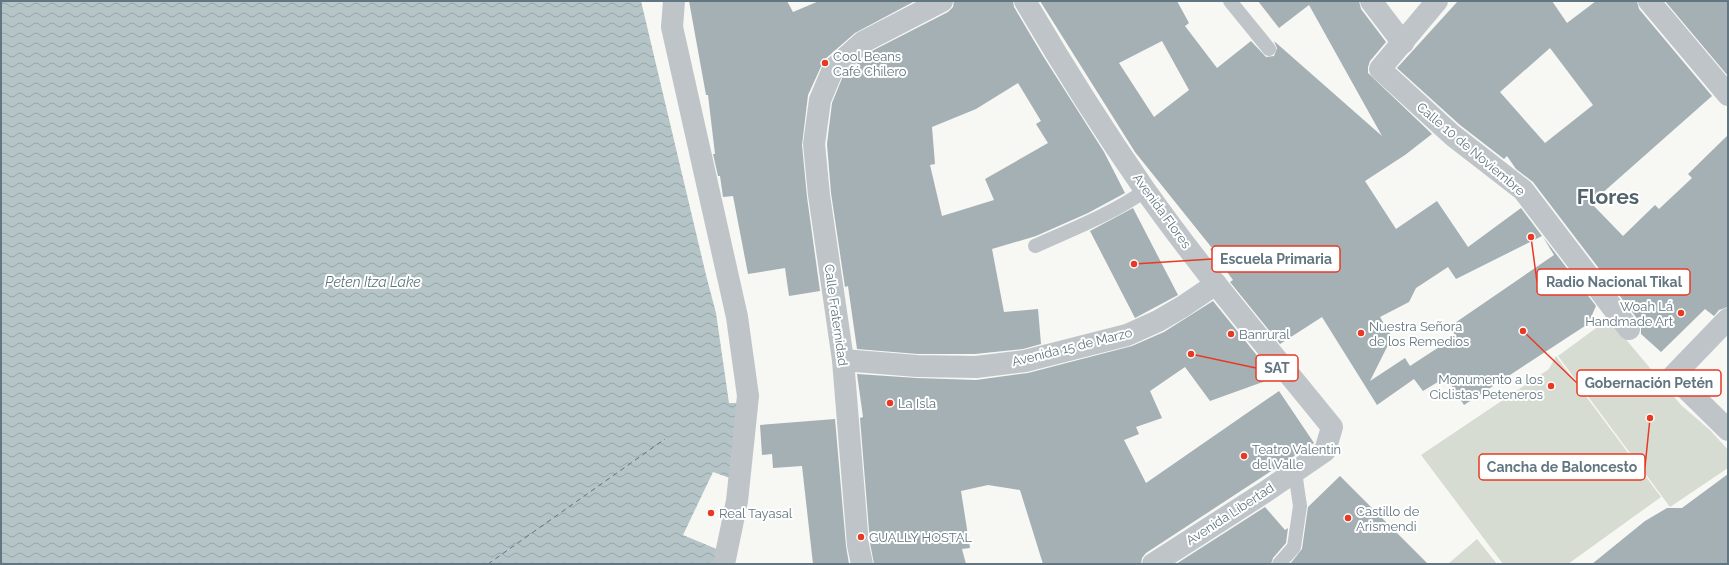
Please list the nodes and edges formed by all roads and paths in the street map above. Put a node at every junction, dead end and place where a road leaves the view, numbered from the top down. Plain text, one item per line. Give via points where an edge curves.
1 (674, 1) edge
2 (942, 1) edge
3 (1025, 1) edge
4 (1230, 1) edge
5 (1372, 1) edge
6 (1437, 1) edge
7 (1649, 1) edge
8 (1403, 43) junction
9 (1269, 49) dead end
10 (1728, 95) edge
11 (1146, 190) junction
12 (1035, 246) dead end
13 (1216, 284) junction
14 (1728, 319) edge
15 (1628, 329) dead end
16 (843, 360) junction
17 (1332, 427) joint
18 (1728, 430) edge
19 (1295, 472) junction
20 (724, 564) edge
21 (862, 564) edge
22 (1153, 564) edge
23 (1279, 564) edge

1 - 20 street via 672,27 737,317 748,396 737,501
2 - 16 street, Calle Fraternidad via 863,42 833,69 820,100 814,144
3 - 11 street, Avenida Flores via 1077,90
4 - 9 lane
5 - 8 street
6 - 8 street
7 - 10 street
8 - 15 street, Calle 10 de Noviembre via 1380,69 1452,135 1523,190
11 - 12 lane via 1115,209
11 - 13 street, Avenida Flores
13 - 16 street, Avenida 15 de Marzo via 1182,307 1127,335 1025,361 976,367 917,366
13 - 17 street, Avenida Flores
14 - 18 street via 1673,376
16 - 21 street, Calle Fraternidad via 857,538
17 - 19 street, Avenida Libertad via 1325,451
19 - 22 street, Avenida Libertad
19 - 23 lane via 1300,506 1294,547

